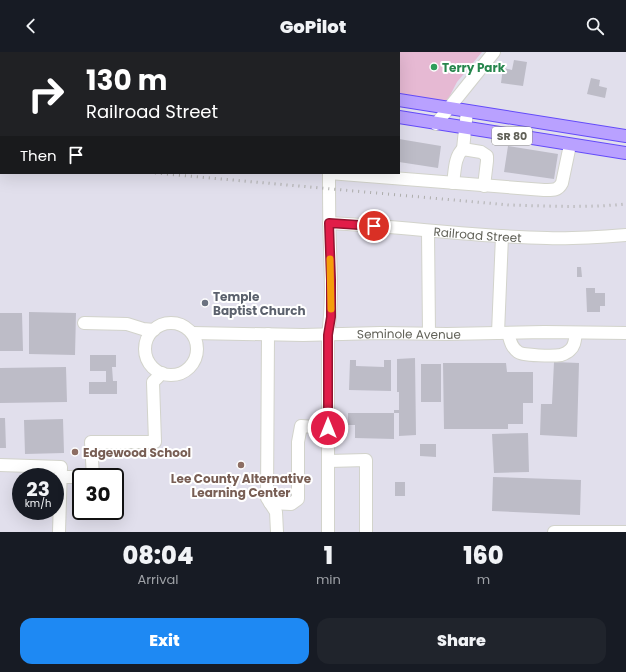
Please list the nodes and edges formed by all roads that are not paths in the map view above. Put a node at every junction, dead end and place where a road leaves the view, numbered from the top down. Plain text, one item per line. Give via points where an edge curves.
1 (494, 52) edge
2 (400, 100) edge
3 (449, 108) junction
4 (467, 111) junction
5 (400, 117) edge
6 (436, 124) junction
7 (465, 128) junction
8 (626, 136) edge
9 (570, 145) junction
10 (462, 148) junction
11 (626, 153) edge
12 (329, 174) edge
13 (341, 174) edge
14 (453, 183) junction
15 (484, 186) junction
16 (329, 223) junction
17 (428, 231) junction
18 (502, 236) junction
19 (626, 236) edge
20 (84, 323) dead end
21 (154, 330) junction
22 (192, 333) junction
23 (503, 333) junction
24 (576, 333) junction
25 (268, 334) junction
26 (429, 334) junction
27 (626, 334) edge
28 (328, 335) junction
29 (162, 373) junction
30 (328, 428) junction
31 (329, 461) junction
32 (0, 465) edge
33 (61, 468) edge
34 (64, 477) edge
35 (270, 503) junction
36 (59, 520) edge
37 (59, 532) edge
38 (277, 532) edge
39 (328, 532) edge
40 (366, 532) edge
41 (554, 532) edge
42 (626, 532) edge

1 - 3 street
2 - 3 main road, SR 80
3 - 4 main road, SR 80
3 - 6 street
4 - 7 street
4 - 8 main road, SR 80
5 - 6 main road, SR 80
6 - 7 main road, SR 80
7 - 9 main road, SR 80
7 - 10 street
9 - 11 main road, SR 80
9 - 15 street via 562,183 555,190
10 - 14 street via 457,156
10 - 15 street via 487,156
12 - 16 street
13 - 14 street
14 - 15 street
16 - 17 street, Railroad Street
16 - 28 street via 331,309
17 - 18 street, Railroad Street
17 - 26 street
18 - 19 street, Railroad Street
18 - 23 street
20 - 21 street via 127,324
21 - 22 street via 170,323 178,324
21 - 29 street via 148,337 146,354 149,362
22 - 25 street, Seminole Avenue
22 - 29 street via 198,349 192,365 179,374
23 - 24 street, Seminole Avenue
23 - 24 street via 519,354 536,355 562,355 570,350
23 - 26 street, Seminole Avenue
24 - 27 street, Seminole Avenue
25 - 28 street, Seminole Avenue
25 - 35 street via 267,498
26 - 28 street, Seminole Avenue
28 - 30 street
29 - 34 street via 153,382 155,442 91,442 93,477
30 - 31 street
30 - 35 street via 301,426 298,442 298,499 291,504
31 - 39 street
31 - 40 street via 366,460
32 - 33 street
35 - 38 street via 276,512
36 - 37 street
41 - 42 street

